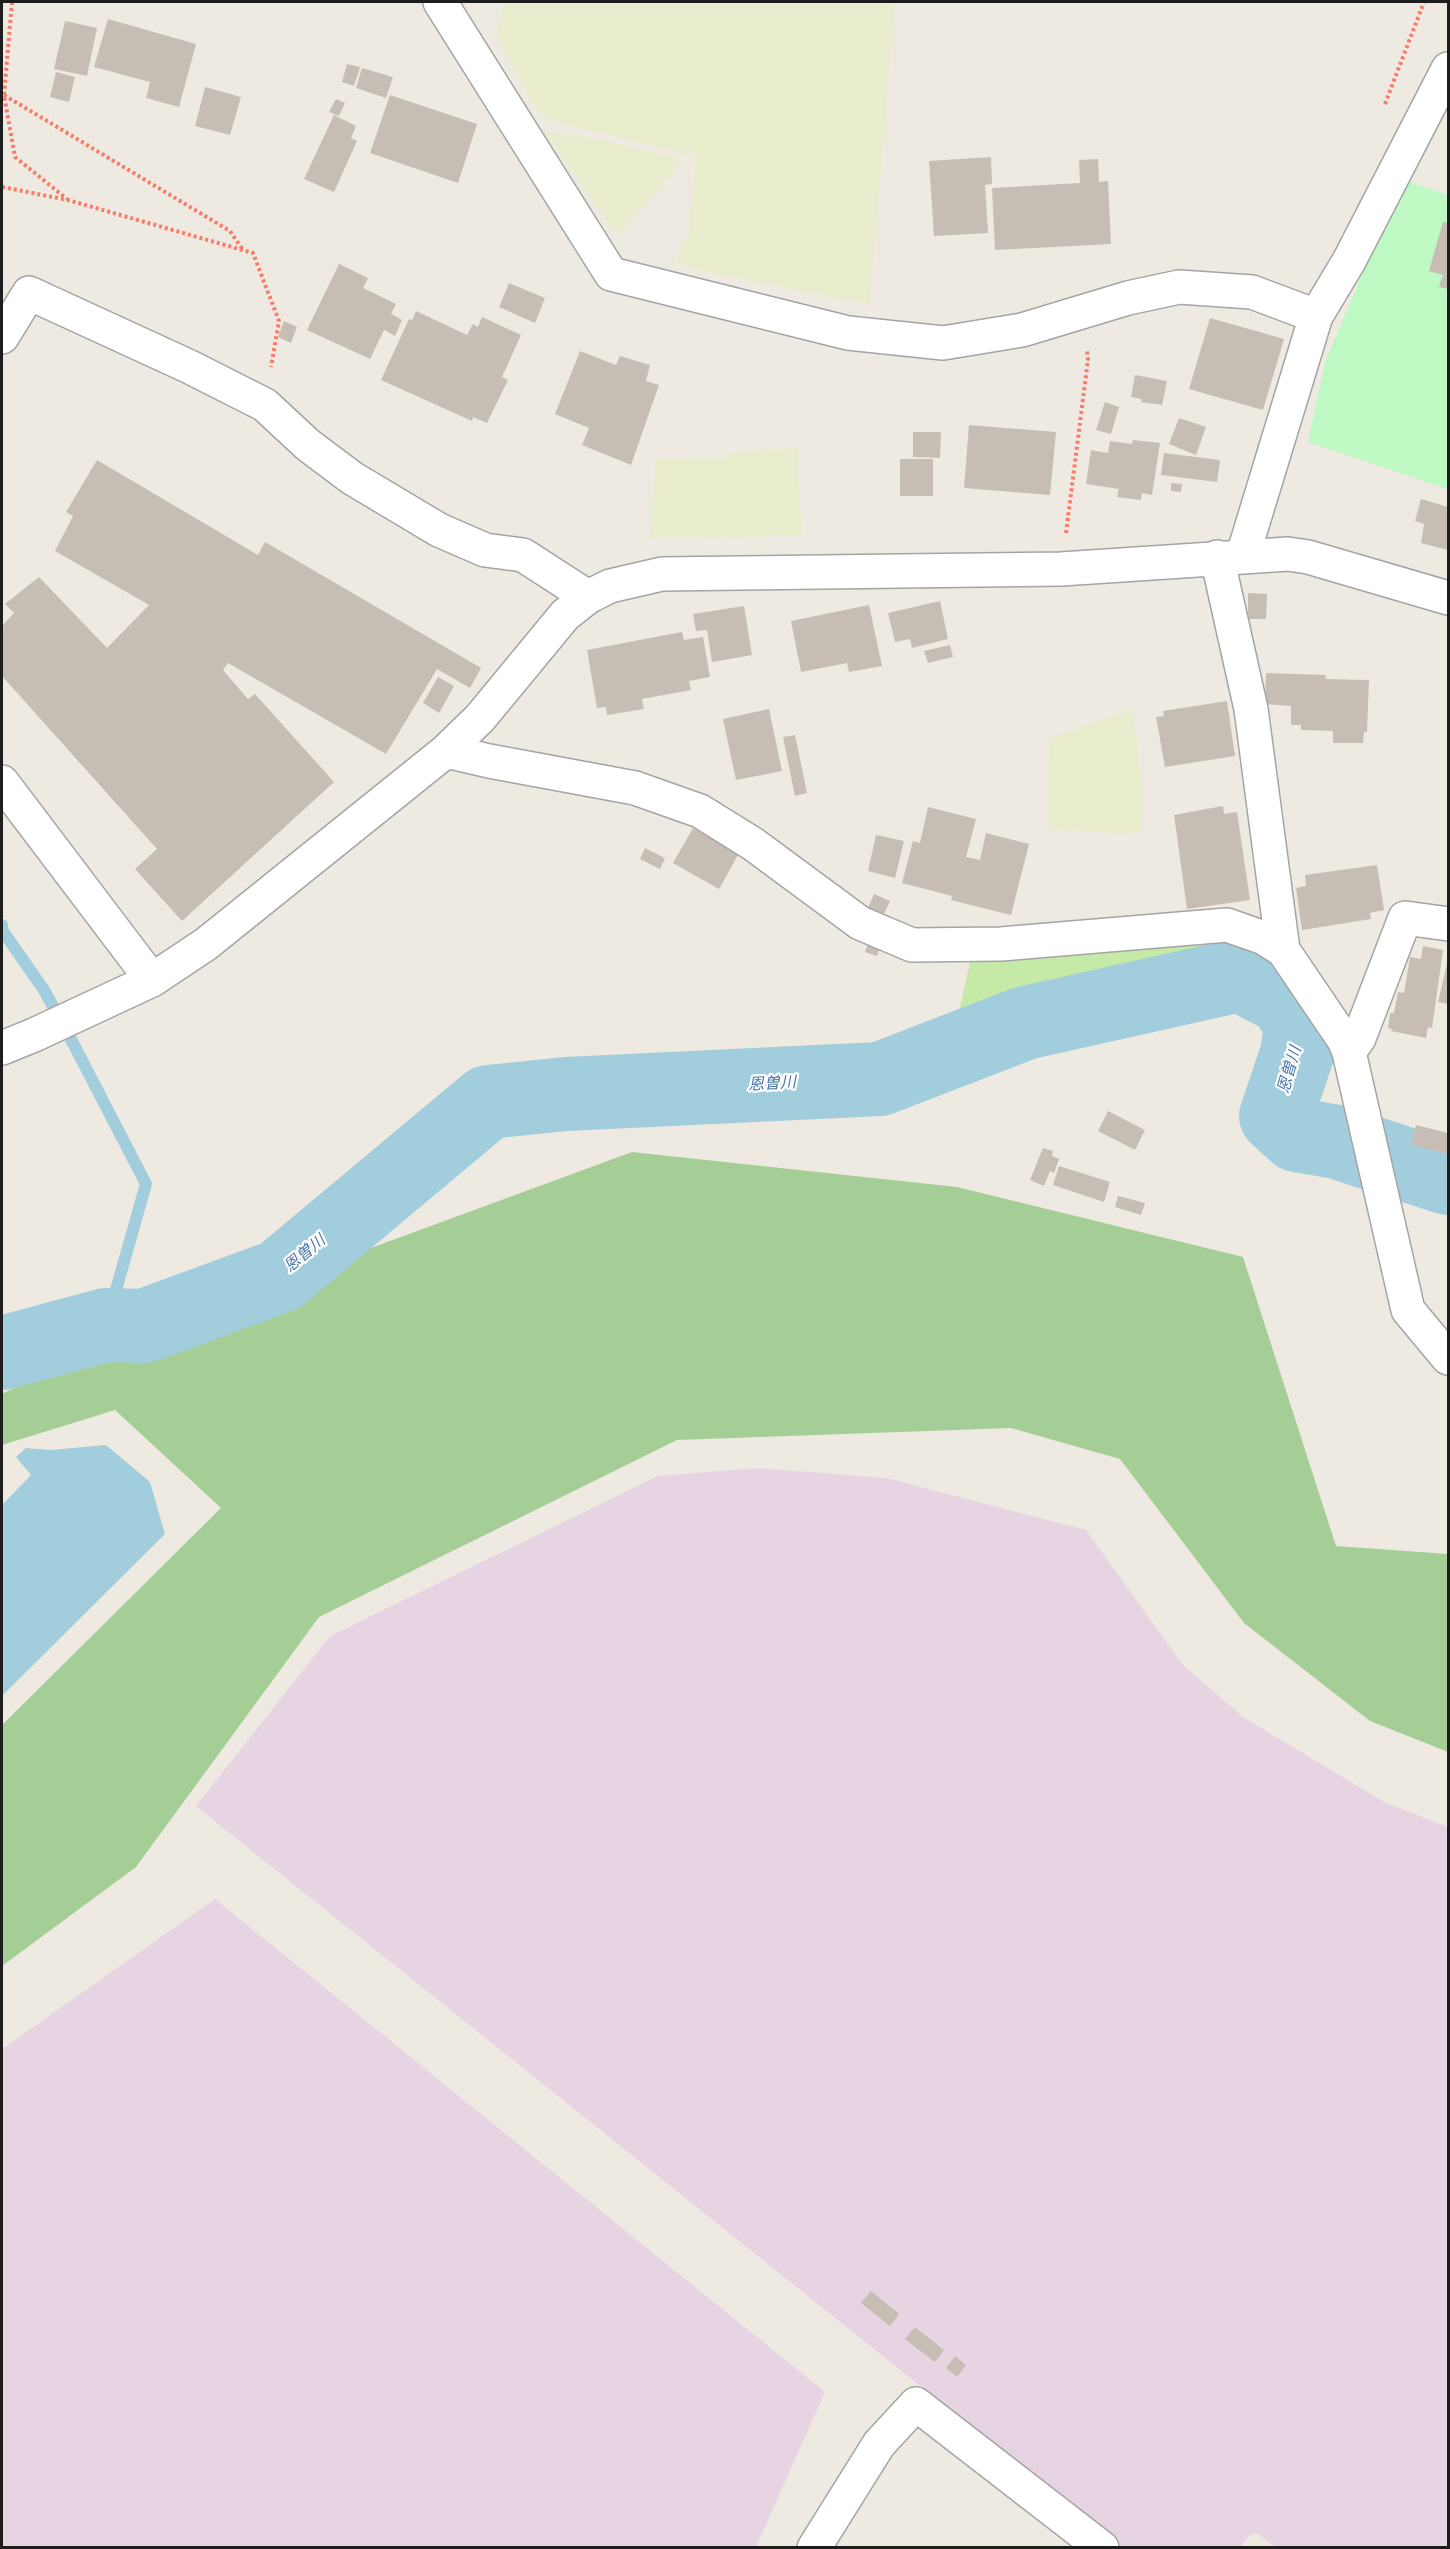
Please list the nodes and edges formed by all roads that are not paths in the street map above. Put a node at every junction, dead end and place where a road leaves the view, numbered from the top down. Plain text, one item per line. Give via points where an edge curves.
1 (440, 2) edge
2 (1449, 69) edge
3 (1316, 316) junction
4 (2, 337) edge
5 (1230, 556) junction
6 (588, 597) junction
7 (1449, 598) edge
8 (446, 751) junction
9 (2, 782) edge
10 (1449, 924) edge
11 (1283, 950) junction
12 (152, 980) junction
13 (2, 1047) edge
14 (1349, 1052) junction
15 (1449, 1358) edge
16 (814, 2547) edge
17 (1102, 2547) edge

1 - 3 street via 611,274 848,333 943,342 1022,330 1179,287 1252,292
2 - 3 street
3 - 5 street
4 - 6 street via 29,293 265,405 308,445 352,478 439,530 485,550 522,555
5 - 6 street via 1061,569 662,574 610,586
5 - 7 street via 1308,557
5 - 11 street
6 - 8 street via 566,615 480,718
8 - 11 street via 635,789 700,811 753,844 860,923 912,945 1001,944 1227,925 1264,938
8 - 12 street via 206,944
9 - 12 street
10 - 14 street via 1405,918 1359,1038
11 - 14 street
12 - 13 street
14 - 15 street via 1408,1310
16 - 17 street via 879,2444 916,2404

